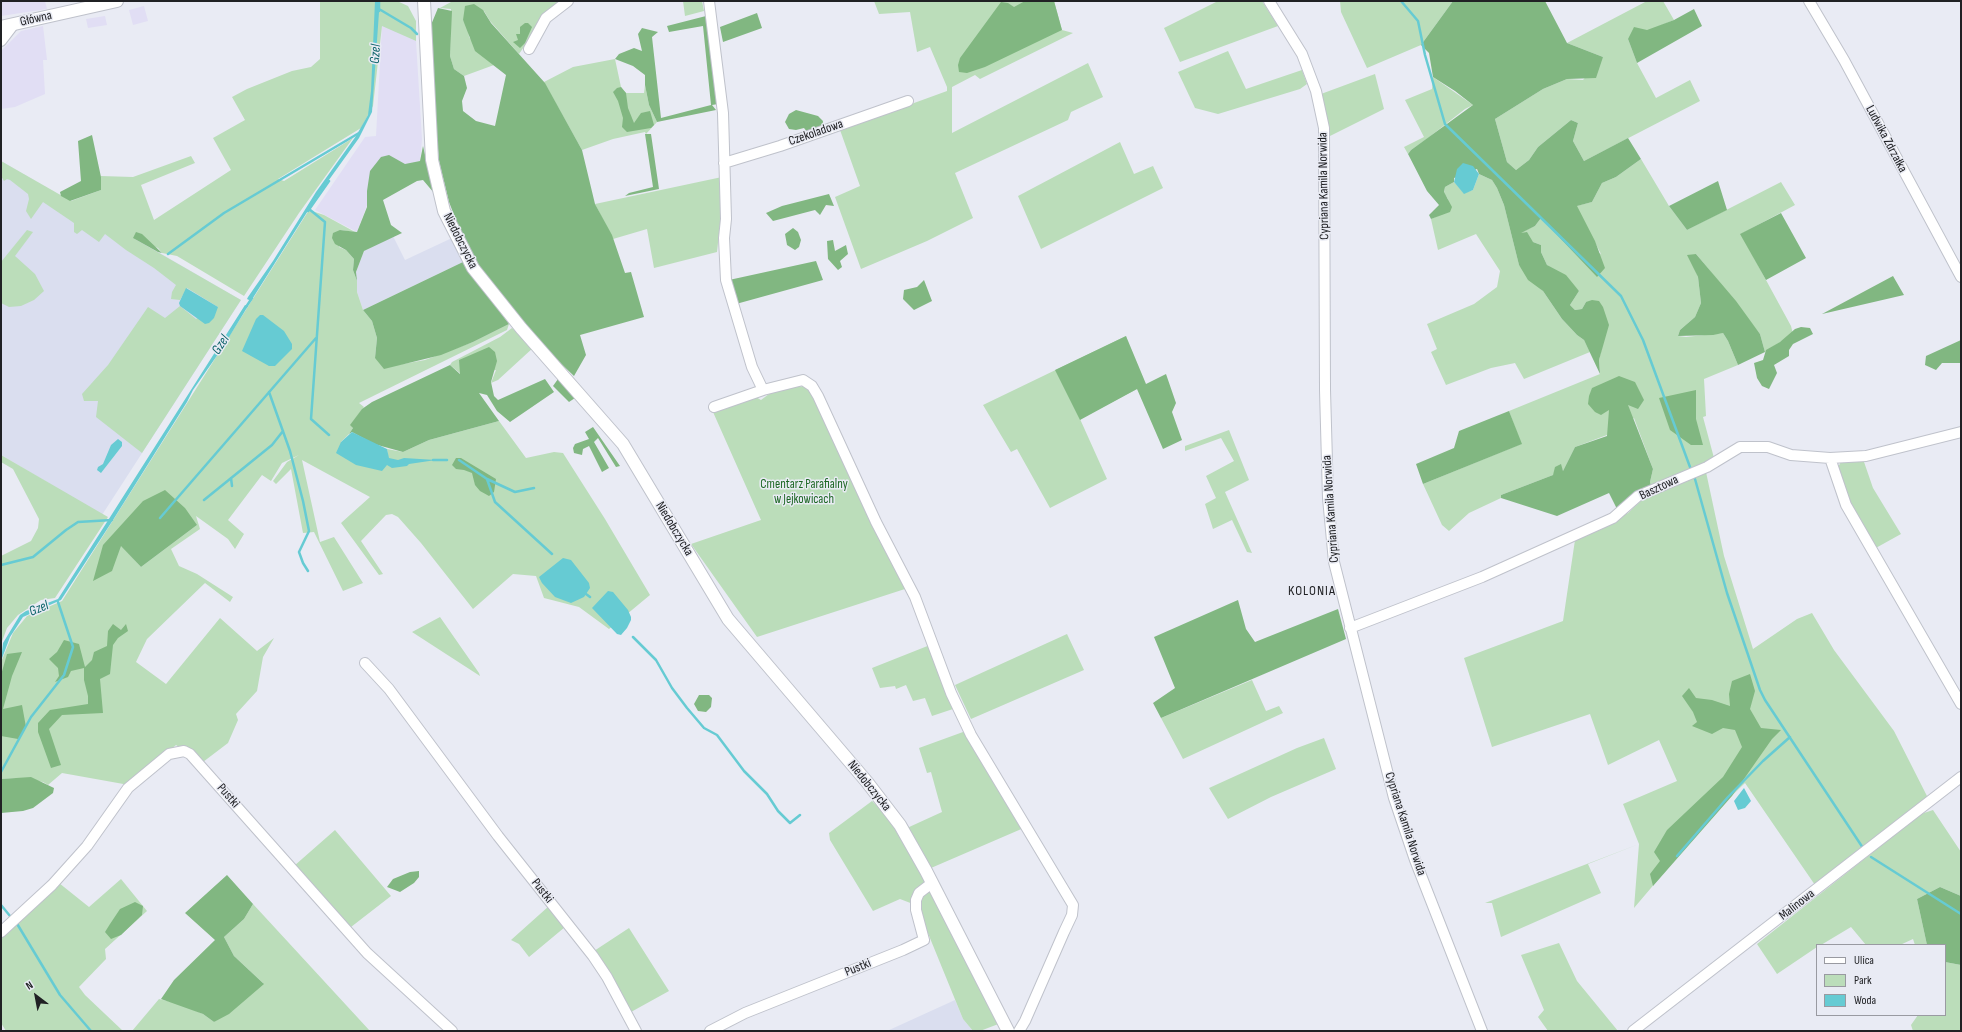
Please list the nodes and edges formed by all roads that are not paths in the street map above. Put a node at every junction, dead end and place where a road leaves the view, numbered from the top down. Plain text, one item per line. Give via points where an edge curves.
1 (118, 1) edge
2 (424, 1) edge
3 (568, 1) edge
4 (709, 1) edge
5 (1269, 1) edge
6 (1809, 1) edge
7 (14, 24) junction
8 (1, 27) edge
9 (1, 41) edge
10 (529, 49) dead end
11 (908, 101) dead end
12 (724, 163) junction
13 (1961, 277) edge
14 (763, 390) junction
15 (714, 407) dead end
16 (1961, 432) edge
17 (1830, 458) junction
18 (1350, 628) junction
19 (365, 663) dead end
20 (1961, 704) edge
21 (1961, 777) edge
22 (932, 883) junction
23 (1, 932) edge
24 (452, 1031) edge
25 (636, 1031) edge
26 (710, 1031) edge
27 (1008, 1031) edge
28 (1019, 1031) edge
29 (1482, 1031) edge
30 (1632, 1031) edge

1 - 7 street, Główna
2 - 22 street, Niedobczycka via 432,160 444,211 473,268 521,328 623,444 728,619 867,782 900,825
3 - 10 street via 546,18
4 - 12 street via 723,113
5 - 18 street, Cypriana Kamila Norwida via 1302,54 1316,91 1324,128 1328,498 1334,562
6 - 13 street, Ludwika Zdrzałka via 1844,60
7 - 8 street, Główna
7 - 9 street
11 - 12 street, Czekoladowa
12 - 14 street via 726,280 752,367
14 - 15 street
14 - 28 street via 803,380 812,386 915,598 951,694 971,735 1072,904 1072,915
16 - 17 street, Basztowa via 1866,456
17 - 18 street, Basztowa via 1791,455 1768,447 1740,447 1707,468 1638,496 1613,518 1482,577
17 - 20 street via 1846,506
18 - 29 street, Cypriana Kamila Norwida via 1394,798 1415,860
19 - 25 street, Pustki via 389,690 498,836 593,956
21 - 30 street, Malinowa
22 - 26 street, Pustki via 919,893 916,900 924,940 745,1013
22 - 27 street, Niedobczycka
23 - 24 street, Pustki via 52,885 87,846 128,788 169,754 184,751 190,754 367,953

